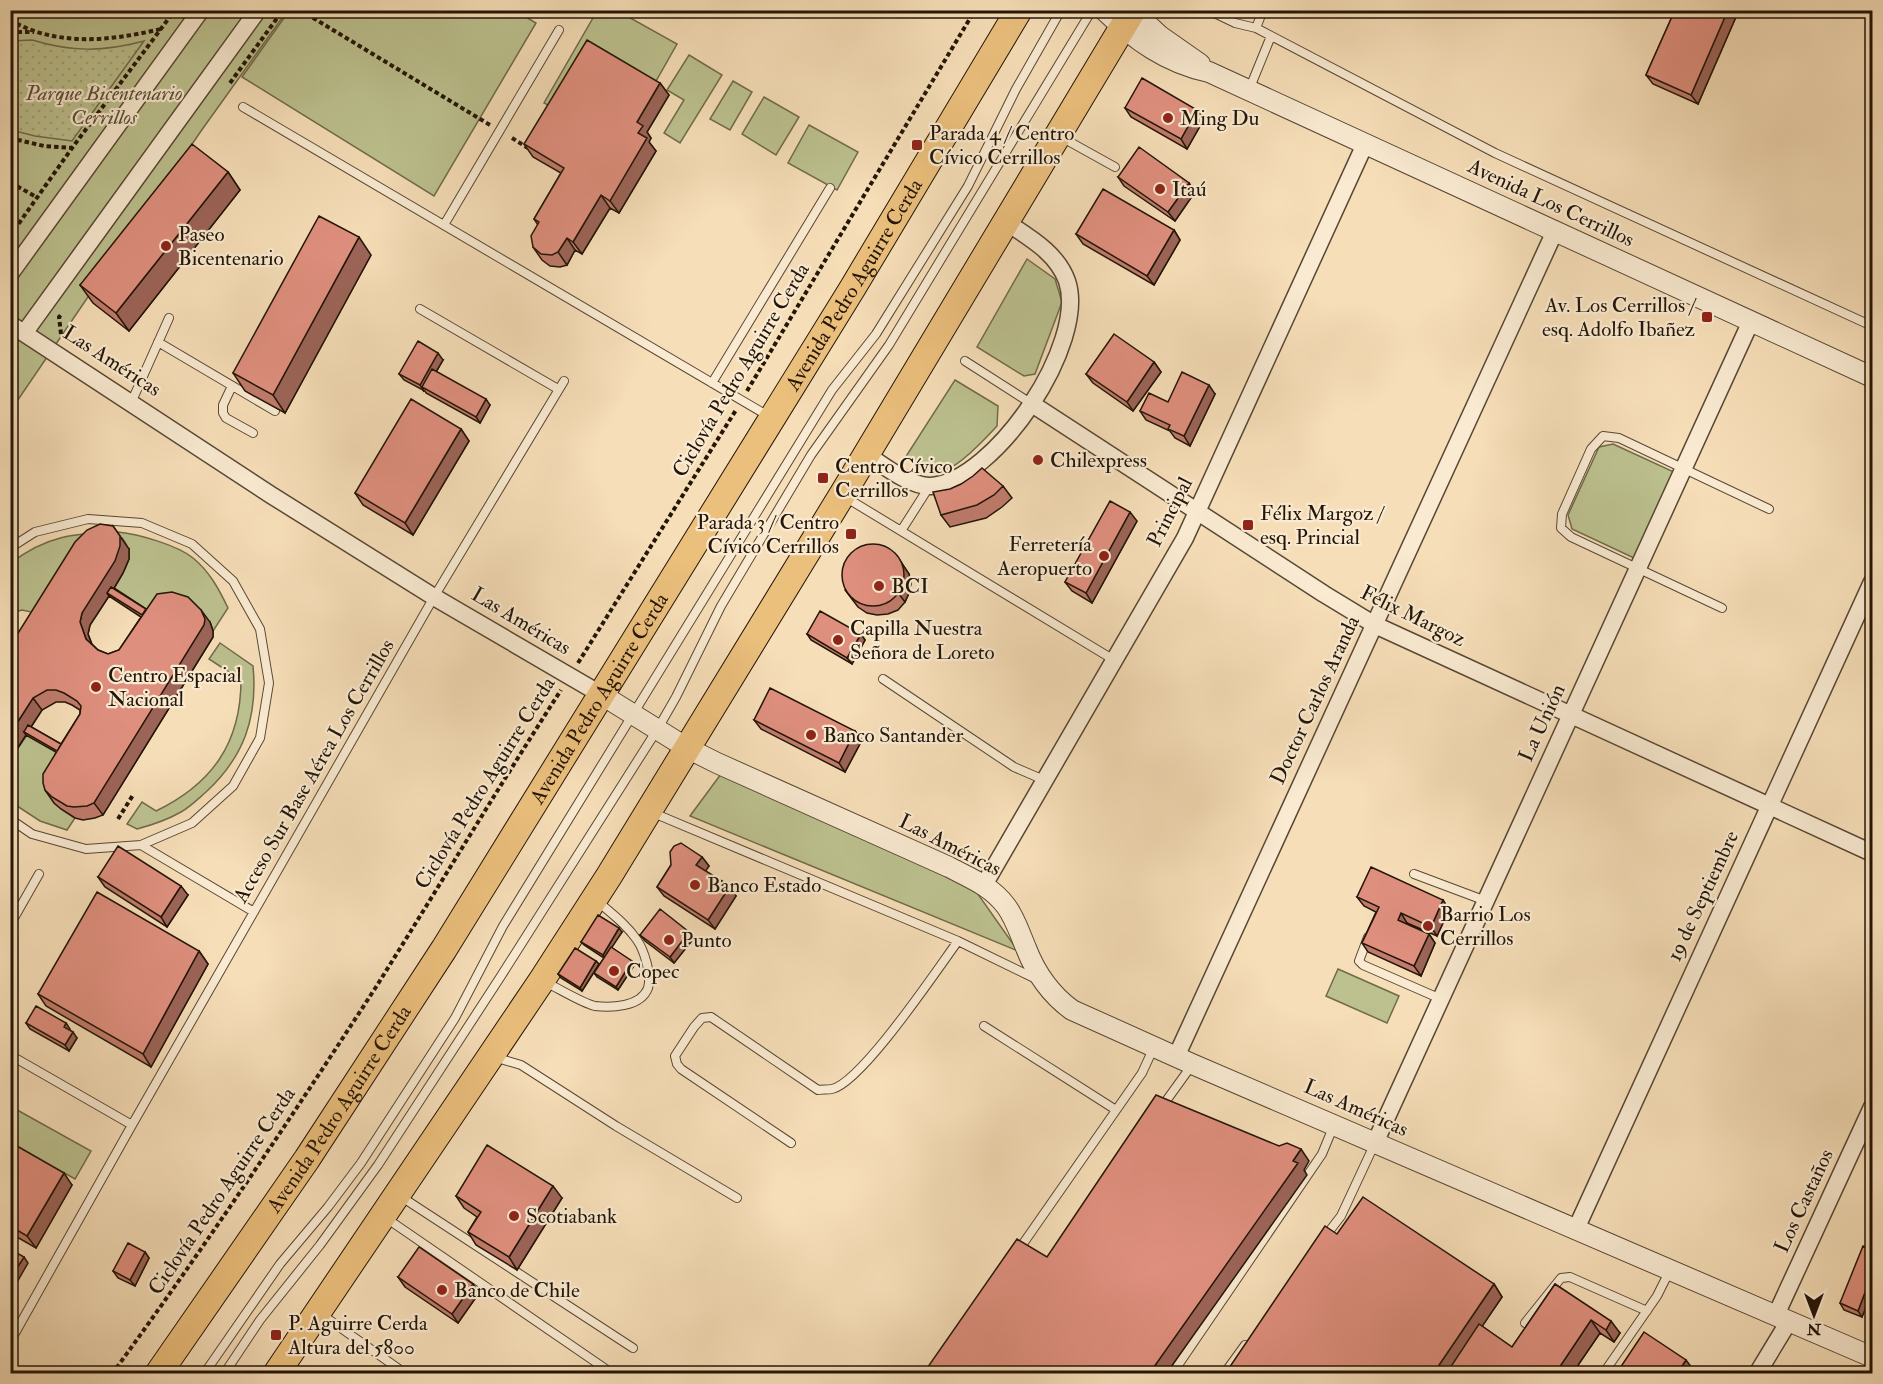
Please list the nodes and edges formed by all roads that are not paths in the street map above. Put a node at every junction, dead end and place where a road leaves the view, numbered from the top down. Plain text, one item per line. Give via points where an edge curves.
1 (201, 10) edge
2 (258, 10) edge
3 (1019, 10) edge
4 (1061, 10) edge
5 (1092, 10) edge
6 (1104, 10) edge
7 (1208, 10) edge
8 (1263, 10) edge
9 (1130, 15) edge
10 (1256, 28) junction
11 (559, 30) dead end
12 (1271, 36) junction
13 (1249, 90) junction
14 (243, 107) dead end
15 (1058, 135) junction
16 (1365, 144) junction
17 (1115, 167) dead end
18 (830, 188) dead end
19 (1006, 222) junction
20 (444, 225) junction
21 (1555, 231) junction
22 (10, 274) edge
23 (420, 309) dead end
24 (169, 318) dead end
25 (1751, 321) junction
26 (1872, 326) edge
27 (18, 328) edge
28 (158, 342) junction
29 (965, 361) dead end
30 (1872, 377) edge
31 (564, 381) dead end
32 (712, 383) junction
33 (232, 386) junction
34 (558, 389) junction
35 (131, 403) junction
36 (1032, 404) junction
37 (275, 411) edge
38 (772, 418) junction
39 (253, 433) dead end
40 (866, 454) junction
41 (1684, 469) junction
42 (930, 486) junction
43 (842, 495) junction
44 (1769, 509) dead end
45 (1197, 512) junction
46 (902, 531) junction
47 (10, 548) edge
48 (1638, 568) junction
49 (1872, 582) edge
50 (434, 597) junction
51 (1722, 608) dead end
52 (1375, 625) junction
53 (1114, 660) junction
54 (883, 679) dead end
55 (602, 695) junction
56 (633, 715) junction
57 (1571, 715) junction
58 (657, 729) junction
59 (687, 748) junction
60 (1044, 780) junction
61 (1769, 806) junction
62 (648, 810) junction
63 (10, 819) edge
64 (141, 845) junction
65 (1872, 853) edge
66 (39, 874) dead end
67 (1414, 874) dead end
68 (984, 885) junction
69 (594, 899) junction
70 (1486, 901) junction
71 (254, 912) junction
72 (1373, 924) edge
73 (10, 925) edge
74 (958, 941) junction
75 (542, 980) junction
76 (1044, 983) junction
77 (1441, 999) junction
78 (984, 1026) dead end
79 (1154, 1047) junction
80 (10, 1055) edge
81 (491, 1056) junction
82 (1184, 1061) junction
83 (1872, 1107) edge
84 (1116, 1110) junction
85 (1154, 1119) edge
86 (1334, 1124) junction
87 (132, 1125) junction
88 (791, 1143) dead end
89 (1375, 1143) junction
90 (398, 1195) junction
91 (737, 1198) dead end
92 (383, 1216) junction
93 (1576, 1229) junction
94 (1320, 1244) edge
95 (1015, 1256) edge
96 (1670, 1270) junction
97 (1647, 1311) junction
98 (318, 1312) junction
99 (1782, 1318) junction
100 (1526, 1323) edge
101 (1251, 1336) edge
102 (10, 1342) edge
103 (633, 1348) dead end
104 (1872, 1357) edge
105 (158, 1374) edge
106 (204, 1374) edge
107 (224, 1374) edge
108 (276, 1374) edge
109 (406, 1374) edge
110 (613, 1374) edge
111 (1172, 1374) edge
112 (1224, 1374) edge
113 (1603, 1374) edge
114 (1757, 1374) edge

1 - 22 street
2 - 27 street
3 - 38 main road, Avenida Pedro Aguirre Cerda
4 - 56 lane via 1021,79 968,186 876,334 832,390
5 - 58 lane via 889,345 805,465 721,606
6 - 9 street, Avenida Los Cerrillos
7 - 10 lane
8 - 10 lane
9 - 13 street, Avenida Los Cerrillos via 1142,43 1173,62 1209,72
9 - 15 main road
10 - 12 lane
11 - 20 lane
12 - 13 lane
12 - 26 lane via 1495,153
13 - 16 street, Avenida Los Cerrillos
14 - 20 lane
15 - 17 lane
15 - 19 main road
16 - 21 street, Avenida Los Cerrillos
16 - 45 street, Principal
18 - 32 lane
19 - 36 street via 1051,255 1060,266 1069,291 1063,337 1046,381
19 - 40 main road
20 - 32 lane
21 - 25 street, Avenida Los Cerrillos
21 - 52 street, Doctor Carlos Aranda
23 - 34 lane
24 - 28 lane
25 - 30 street, Avenida Los Cerrillos
25 - 41 street, La Unión
27 - 35 street, Las Américas
28 - 33 lane
28 - 35 lane
29 - 36 lane, Félix Margoz
31 - 34 lane, Acceso Sur Base Aérea Los Cerrillos
32 - 38 lane
33 - 37 lane
33 - 39 lane via 222,413
34 - 50 lane, Acceso Sur Base Aérea Los Cerrillos
35 - 50 street, Las Américas
36 - 42 street via 1009,434 979,462 956,479
36 - 45 street, Félix Margoz
38 - 55 main road, Avenida Pedro Aguirre Cerda
40 - 42 street via 912,482
40 - 43 main road
41 - 44 lane
41 - 48 street, La Unión
41 - 48 lane via 1619,438 1603,436 1591,449 1562,514 1562,528 1571,537
42 - 46 lane
43 - 46 lane
43 - 59 main road
45 - 52 street, Félix Margoz
45 - 53 street, Principal
46 - 53 lane
47 - 64 lane via 35,532 87,519 142,523 192,544 225,573 260,629 269,684 260,738 233,786 192,823
48 - 51 lane
48 - 57 street, La Unión
49 - 61 street, 19 de Septiembre
50 - 55 street, Las Américas
50 - 71 lane, Acceso Sur Base Aérea Los Cerrillos
52 - 57 street, Félix Margoz
52 - 82 street, Doctor Carlos Aranda
53 - 60 street, Principal
54 - 60 lane via 1014,767
55 - 56 street, Las Américas
55 - 105 main road, Avenida Pedro Aguirre Cerda via 364,1072
56 - 58 street, Las Américas
56 - 106 lane via 503,926 443,1039 361,1163 280,1264
57 - 61 street, Félix Margoz
57 - 70 street, La Unión
58 - 59 street, Las Américas
58 - 107 lane via 378,1165 260,1320
59 - 62 main road
59 - 68 street, Las Américas
60 - 68 street, Principal
61 - 65 street, Félix Margoz
61 - 93 street, 19 de Septiembre
62 - 69 main road
62 - 74 lane
63 - 64 lane via 32,834 86,849
64 - 71 lane
66 - 73 lane
67 - 70 lane
68 - 76 street, Las Américas via 1012,916
69 - 75 main road
69 - 75 lane via 638,941 648,964 648,988 638,999 618,1007 593,1005
70 - 77 street, La Unión
71 - 87 lane, Acceso Sur Base Aérea Los Cerrillos
72 - 77 lane via 1359,961
74 - 76 lane
74 - 88 lane via 870,1060 833,1089 818,1090 711,1017 702,1018 694,1027 675,1056 677,1064
75 - 81 main road
76 - 79 street, Las Américas via 1072,1011
77 - 89 street, La Unión
78 - 84 lane
79 - 82 street, Las Américas
79 - 84 lane via 1142,1073
80 - 87 lane
81 - 90 main road
81 - 91 lane via 521,1065
82 - 85 lane
82 - 86 street, Las Américas
83 - 99 street, Los Castaños
84 - 95 lane
86 - 89 street, Las Américas
86 - 111 lane via 1322,1154
87 - 102 lane, Acceso Sur Base Aérea Los Cerrillos
89 - 93 street, Las Américas
89 - 94 lane via 1341,1216
90 - 92 main road
90 - 103 lane
92 - 98 main road
92 - 110 lane
93 - 96 street, Las Américas
96 - 97 lane
96 - 99 street, Las Américas
97 - 100 lane via 1570,1277 1561,1278
97 - 113 lane
98 - 108 main road
98 - 109 lane
99 - 104 street, Las Américas
99 - 114 street, Los Castaños
101 - 112 lane

